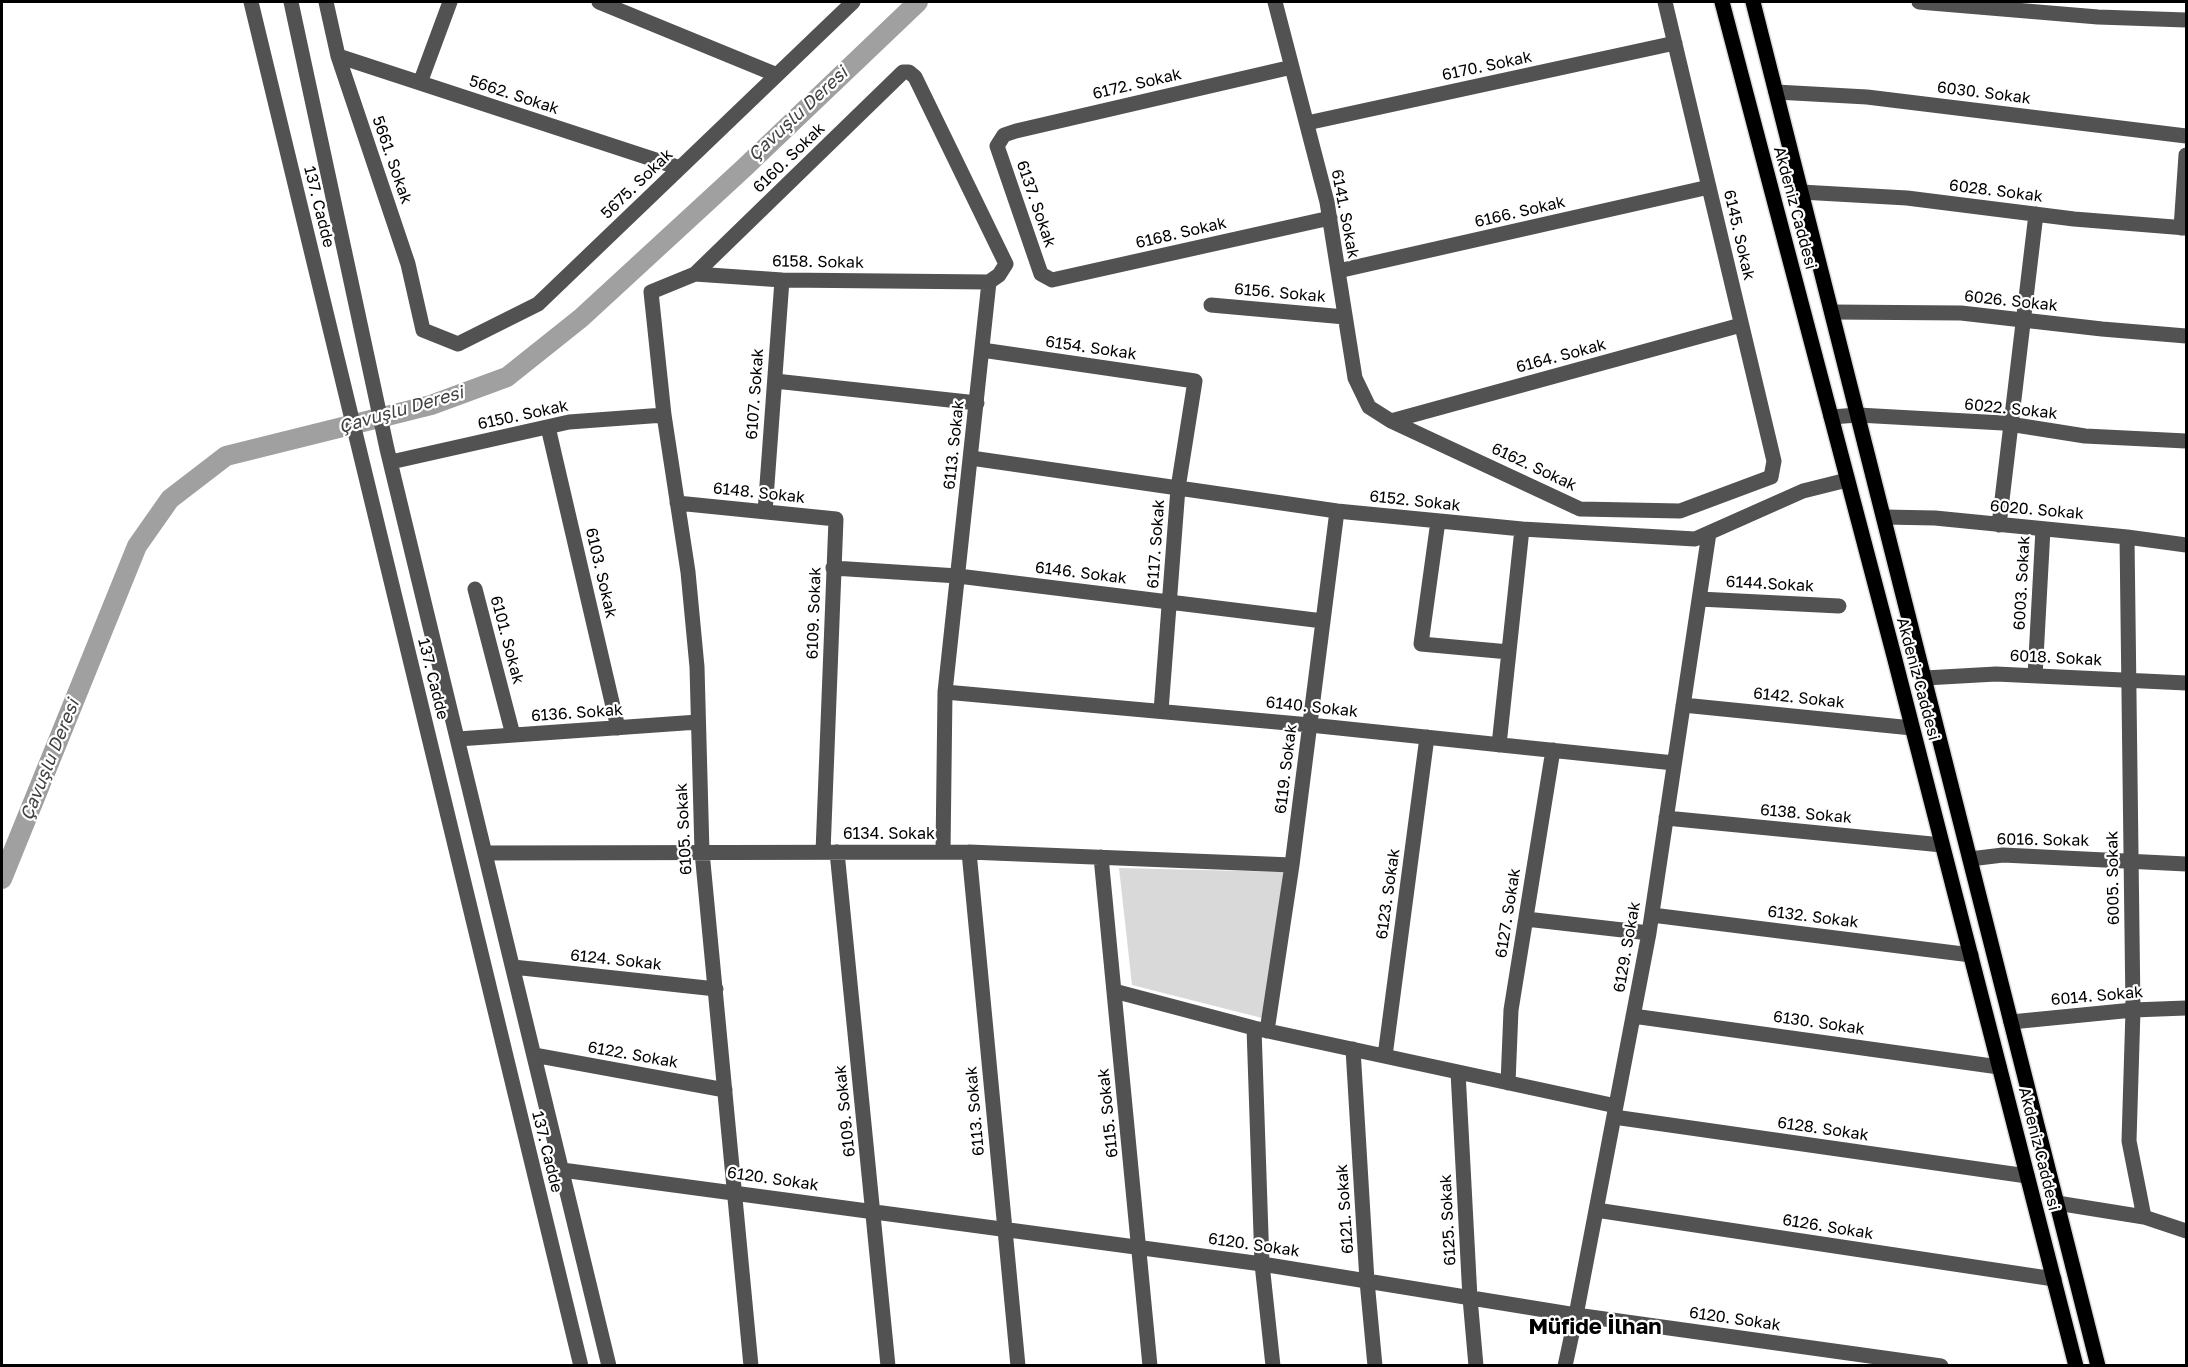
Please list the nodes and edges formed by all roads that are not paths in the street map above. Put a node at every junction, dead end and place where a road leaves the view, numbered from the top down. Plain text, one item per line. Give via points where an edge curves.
1 (251, 2) edge
2 (291, 2) edge
3 (326, 2) edge
4 (450, 2) edge
5 (599, 2) edge
6 (853, 2) edge
7 (1275, 2) edge
8 (1665, 2) edge
9 (1722, 2) edge
10 (1753, 2) edge
11 (1919, 2) edge
12 (2187, 20) edge
13 (1675, 43) junction
14 (338, 56) junction
15 (1292, 67) junction
16 (909, 72) joint
17 (777, 75) junction
18 (420, 84) junction
19 (1776, 92) junction
20 (1307, 123) junction
21 (2187, 136) edge
22 (997, 146) joint
23 (2187, 155) edge
24 (680, 168) junction
25 (1709, 187) junction
26 (1801, 192) junction
27 (2036, 214) junction
28 (1330, 218) junction
29 (2184, 228) edge
30 (1338, 271) junction
31 (695, 274) junction
32 (1041, 274) joint
33 (782, 280) junction
34 (989, 282) junction
35 (651, 292) joint
36 (1211, 305) dead end
37 (1832, 312) junction
38 (1345, 317) junction
39 (2025, 320) junction
40 (1741, 325) junction
41 (423, 330) joint
42 (2187, 336) edge
43 (982, 350) junction
44 (775, 381) junction
45 (1195, 381) joint
46 (977, 403) junction
47 (1858, 415) junction
48 (664, 416) junction
49 (1832, 417) junction
50 (1391, 421) junction
51 (2012, 424) junction
52 (548, 427) junction
53 (2187, 441) edge
54 (389, 456) junction
55 (971, 458) junction
56 (1771, 477) joint
57 (1847, 480) junction
58 (1178, 488) junction
59 (677, 502) junction
60 (1337, 511) junction
61 (765, 512) junction
62 (1884, 517) junction
63 (836, 519) joint
64 (1438, 521) junction
65 (2000, 525) junction
66 (1522, 529) junction
67 (2043, 529) junction
68 (1709, 532) junction
69 (2127, 537) junction
70 (2187, 544) edge
71 (833, 568) junction
72 (958, 576) junction
73 (475, 589) dead end
74 (1699, 599) junction
75 (1170, 602) junction
76 (1839, 606) dead end
77 (1323, 621) junction
78 (1509, 652) junction
79 (2035, 676) junction
80 (1925, 678) junction
81 (2129, 680) junction
82 (2187, 683) edge
83 (945, 692) junction
84 (1683, 705) junction
85 (1161, 711) junction
86 (698, 722) junction
87 (1310, 725) junction
88 (618, 728) junction
89 (1912, 728) junction
90 (513, 735) junction
91 (1427, 737) junction
92 (458, 739) junction
93 (1499, 745) junction
94 (1552, 750) junction
95 (1674, 763) junction
96 (1666, 818) junction
97 (1942, 845) junction
98 (702, 852) junction
99 (830, 852) junction
100 (943, 852) junction
101 (969, 852) junction
102 (485, 853) junction
103 (1101, 857) junction
104 (1970, 859) junction
105 (2131, 861) junction
106 (2187, 864) edge
107 (1293, 865) junction
108 (1652, 915) junction
109 (1526, 919) junction
110 (1649, 933) junction
111 (1971, 956) junction
112 (513, 967) junction
113 (716, 989) junction
114 (1114, 991) junction
115 (2187, 1008) edge
116 (2133, 1010) junction
117 (1633, 1016) junction
118 (2011, 1022) junction
119 (1261, 1030) junction
120 (1353, 1050) junction
121 (534, 1055) junction
122 (1384, 1056) junction
123 (1999, 1067) junction
124 (1458, 1072) junction
125 (1508, 1083) junction
126 (725, 1090) junction
127 (1615, 1112) junction
128 (562, 1170) junction
129 (2027, 1176) junction
130 (735, 1192) junction
131 (2057, 1203) junction
132 (1596, 1210) junction
133 (874, 1211) junction
134 (2144, 1217) junction
135 (1005, 1230) junction
136 (2187, 1231) edge
137 (1139, 1248) junction
138 (1262, 1264) junction
139 (2054, 1280) junction
140 (1367, 1281) junction
141 (1470, 1298) junction
142 (1576, 1315) junction
143 (580, 1365) edge
144 (609, 1365) edge
145 (751, 1365) edge
146 (888, 1365) edge
147 (1018, 1365) edge
148 (1150, 1365) edge
149 (1273, 1365) edge
150 (1375, 1365) edge
151 (1476, 1365) edge
152 (1565, 1365) edge
153 (1941, 1365) edge
154 (2076, 1365) edge
155 (2098, 1365) edge

1 - 143 street, 137. Cadde
2 - 54 street, 137. Cadde
3 - 14 street, 5661. Sokak
4 - 18 street
5 - 17 street
6 - 17 street, 5675. Sokak
7 - 15 street, 6141. Sokak
8 - 13 street, 6145. Sokak
9 - 49 main road, Akdeniz Caddesi
10 - 19 main road, Akdeniz Caddesi
11 - 12 street
13 - 20 street, 6170. Sokak
13 - 25 street, 6145. Sokak
14 - 18 street, 5662. Sokak
14 - 41 street, 5661. Sokak via 408,264
15 - 20 street, 6141. Sokak
15 - 22 street, 6172. Sokak via 1016,131 1004,135
16 - 31 street, 6160. Sokak via 903,72
16 - 34 street, 6113. Sokak via 915,77 1006,264
17 - 24 street, 5675. Sokak
18 - 24 street, 5662. Sokak
19 - 21 street, 6030. Sokak via 1867,97
19 - 26 main road, Akdeniz Caddesi
20 - 28 street, 6141. Sokak
22 - 32 street, 6137. Sokak
23 - 29 street
24 - 41 street, 5675. Sokak via 538,304 458,344
25 - 30 street, 6166. Sokak
25 - 40 street, 6145. Sokak
26 - 27 street, 6028. Sokak via 1907,198
26 - 37 main road, Akdeniz Caddesi
27 - 29 street, 6028. Sokak
27 - 39 street
28 - 30 street, 6141. Sokak
28 - 32 street, 6168. Sokak via 1052,280
30 - 38 street, 6141. Sokak
31 - 33 street, 6158. Sokak
31 - 35 street, 6158. Sokak
33 - 34 street, 6158. Sokak
33 - 44 street, 6107. Sokak
34 - 43 street, 6113. Sokak
35 - 48 street, 6105. Sokak
36 - 38 street, 6156. Sokak
37 - 39 street, 6026. Sokak via 1961,313
37 - 47 main road, Akdeniz Caddesi
38 - 50 street, 6141. Sokak via 1355,378 1369,407
39 - 42 street, 6026. Sokak
39 - 51 street
40 - 50 street, 6164. Sokak
40 - 56 street, 6145. Sokak via 1774,461
43 - 45 street, 6154. Sokak
43 - 46 street, 6113. Sokak
44 - 46 street
44 - 61 street, 6107. Sokak
45 - 58 street, 6117. Sokak
46 - 55 street, 6113. Sokak
47 - 49 street, 6022. Sokak
47 - 51 street, 6022. Sokak
47 - 62 main road, Akdeniz Caddesi
48 - 52 street, 6150. Sokak
48 - 59 street, 6105. Sokak
49 - 57 main road, Akdeniz Caddesi
50 - 56 street, 6162. Sokak via 1580,509 1680,511
51 - 53 street, 6022. Sokak via 2085,436
51 - 65 street
52 - 54 street, 6150. Sokak
52 - 88 street, 6103. Sokak
54 - 92 street, 137. Cadde
55 - 58 street, 6152. Sokak
55 - 72 street, 6113. Sokak
57 - 68 street, 6152. Sokak via 1803,491
57 - 89 main road, Akdeniz Caddesi
58 - 60 street, 6152. Sokak
58 - 75 street, 6117. Sokak
59 - 61 street, 6148. Sokak
59 - 86 street, 6105. Sokak via 697,667
60 - 64 street, 6152. Sokak
60 - 77 street, 6119. Sokak
61 - 63 street, 6148. Sokak
62 - 65 street, 6020. Sokak
62 - 80 main road, Akdeniz Caddesi
63 - 71 street, 6109. Sokak
64 - 66 street, 6152. Sokak
64 - 78 street via 1421,644
65 - 67 street, 6020. Sokak
66 - 68 street, 6152. Sokak via 1695,539
66 - 78 street
67 - 69 street, 6020. Sokak
67 - 79 street, 6003. Sokak
68 - 74 street, 6129. Sokak
69 - 70 street, 6020. Sokak
69 - 81 street, 6005. Sokak
71 - 72 street, 6146. Sokak
71 - 99 street, 6109. Sokak
72 - 75 street, 6146. Sokak
72 - 83 street, 6113. Sokak
73 - 90 street, 6101. Sokak
74 - 76 street, 6144.Sokak
74 - 84 street, 6129. Sokak
75 - 77 street, 6146. Sokak
75 - 85 street, 6117. Sokak
77 - 87 street, 6119. Sokak
78 - 93 street
79 - 80 street, 6018. Sokak
79 - 81 street, 6018. Sokak
80 - 104 main road, Akdeniz Caddesi
81 - 82 street, 6018. Sokak
81 - 105 street, 6005. Sokak
83 - 85 street, 6140. Sokak
83 - 100 street, 6113. Sokak
84 - 89 street, 6142. Sokak
84 - 95 street, 6129. Sokak
85 - 87 street, 6140. Sokak
86 - 88 street, 6136. Sokak
86 - 98 street, 6105. Sokak
87 - 91 street, 6140. Sokak
87 - 107 street, 6119. Sokak
88 - 90 street, 6136. Sokak
89 - 97 main road, Akdeniz Caddesi
90 - 92 street, 6136. Sokak
91 - 93 street, 6140. Sokak
91 - 122 street, 6123. Sokak
92 - 102 street, 137. Cadde
93 - 94 street, 6140. Sokak
94 - 95 street, 6140. Sokak
94 - 109 street, 6127. Sokak
95 - 96 street, 6129. Sokak
96 - 97 street, 6138. Sokak
96 - 108 street, 6129. Sokak
97 - 111 main road, Akdeniz Caddesi
98 - 99 street, 6134. Sokak
98 - 102 street, 6134. Sokak
98 - 113 street, 6105. Sokak
99 - 100 street, 6134. Sokak
99 - 133 street, 6109. Sokak
100 - 101 street, 6134. Sokak
101 - 103 street, 6134. Sokak
101 - 135 street, 6113. Sokak
102 - 112 street, 137. Cadde
103 - 107 street, 6134. Sokak
103 - 114 street, 6115. Sokak
104 - 105 street, 6016. Sokak via 2003,855
104 - 118 main road, Akdeniz Caddesi
105 - 106 street, 6016. Sokak
105 - 116 street, 6005. Sokak
107 - 119 street, 6119. Sokak
108 - 110 street, 6129. Sokak
108 - 111 street, 6132. Sokak
109 - 110 street
109 - 125 street, 6127. Sokak via 1511,1010
110 - 117 street, 6129. Sokak
111 - 123 main road, Akdeniz Caddesi
112 - 113 street, 6124. Sokak
112 - 121 street, 137. Cadde
113 - 126 street, 6105. Sokak
114 - 119 street, 6128. Sokak
114 - 137 street, 6115. Sokak
115 - 116 street, 6014. Sokak
116 - 118 street, 6014. Sokak
116 - 134 street, 6005. Sokak via 2128,1141
117 - 123 street, 6130. Sokak
117 - 127 street, 6129. Sokak
118 - 131 main road, Akdeniz Caddesi
119 - 120 street, 6128. Sokak
119 - 138 street, 6119. Sokak
120 - 122 street, 6128. Sokak
120 - 140 street, 6121. Sokak
121 - 126 street, 6122. Sokak
121 - 128 street, 137. Cadde
122 - 124 street, 6128. Sokak
123 - 129 main road, Akdeniz Caddesi
124 - 125 street, 6128. Sokak
124 - 141 street, 6125. Sokak
125 - 127 street, 6128. Sokak
126 - 130 street, 6105. Sokak
127 - 129 street, 6128. Sokak
127 - 132 street, 6129. Sokak
128 - 130 street, 6120. Sokak
128 - 144 street, 137. Cadde
129 - 139 main road, Akdeniz Caddesi
130 - 133 street, 6120. Sokak
130 - 145 street, 6105. Sokak
131 - 134 street
131 - 155 main road, Akdeniz Caddesi
132 - 139 street, 6126. Sokak
132 - 142 street, 6129. Sokak
133 - 135 street, 6120. Sokak
133 - 146 street, 6109. Sokak
134 - 136 street
135 - 137 street, 6120. Sokak
135 - 147 street, 6113. Sokak
137 - 138 street, 6120. Sokak
137 - 148 street, 6115. Sokak
138 - 140 street, 6120. Sokak
138 - 149 street, 6119. Sokak
139 - 154 main road, Akdeniz Caddesi
140 - 141 street, 6120. Sokak
140 - 150 street, 6121. Sokak
141 - 142 street, 6120. Sokak
141 - 151 street, 6125. Sokak
142 - 152 street, 6129. Sokak
142 - 153 street, 6120. Sokak

